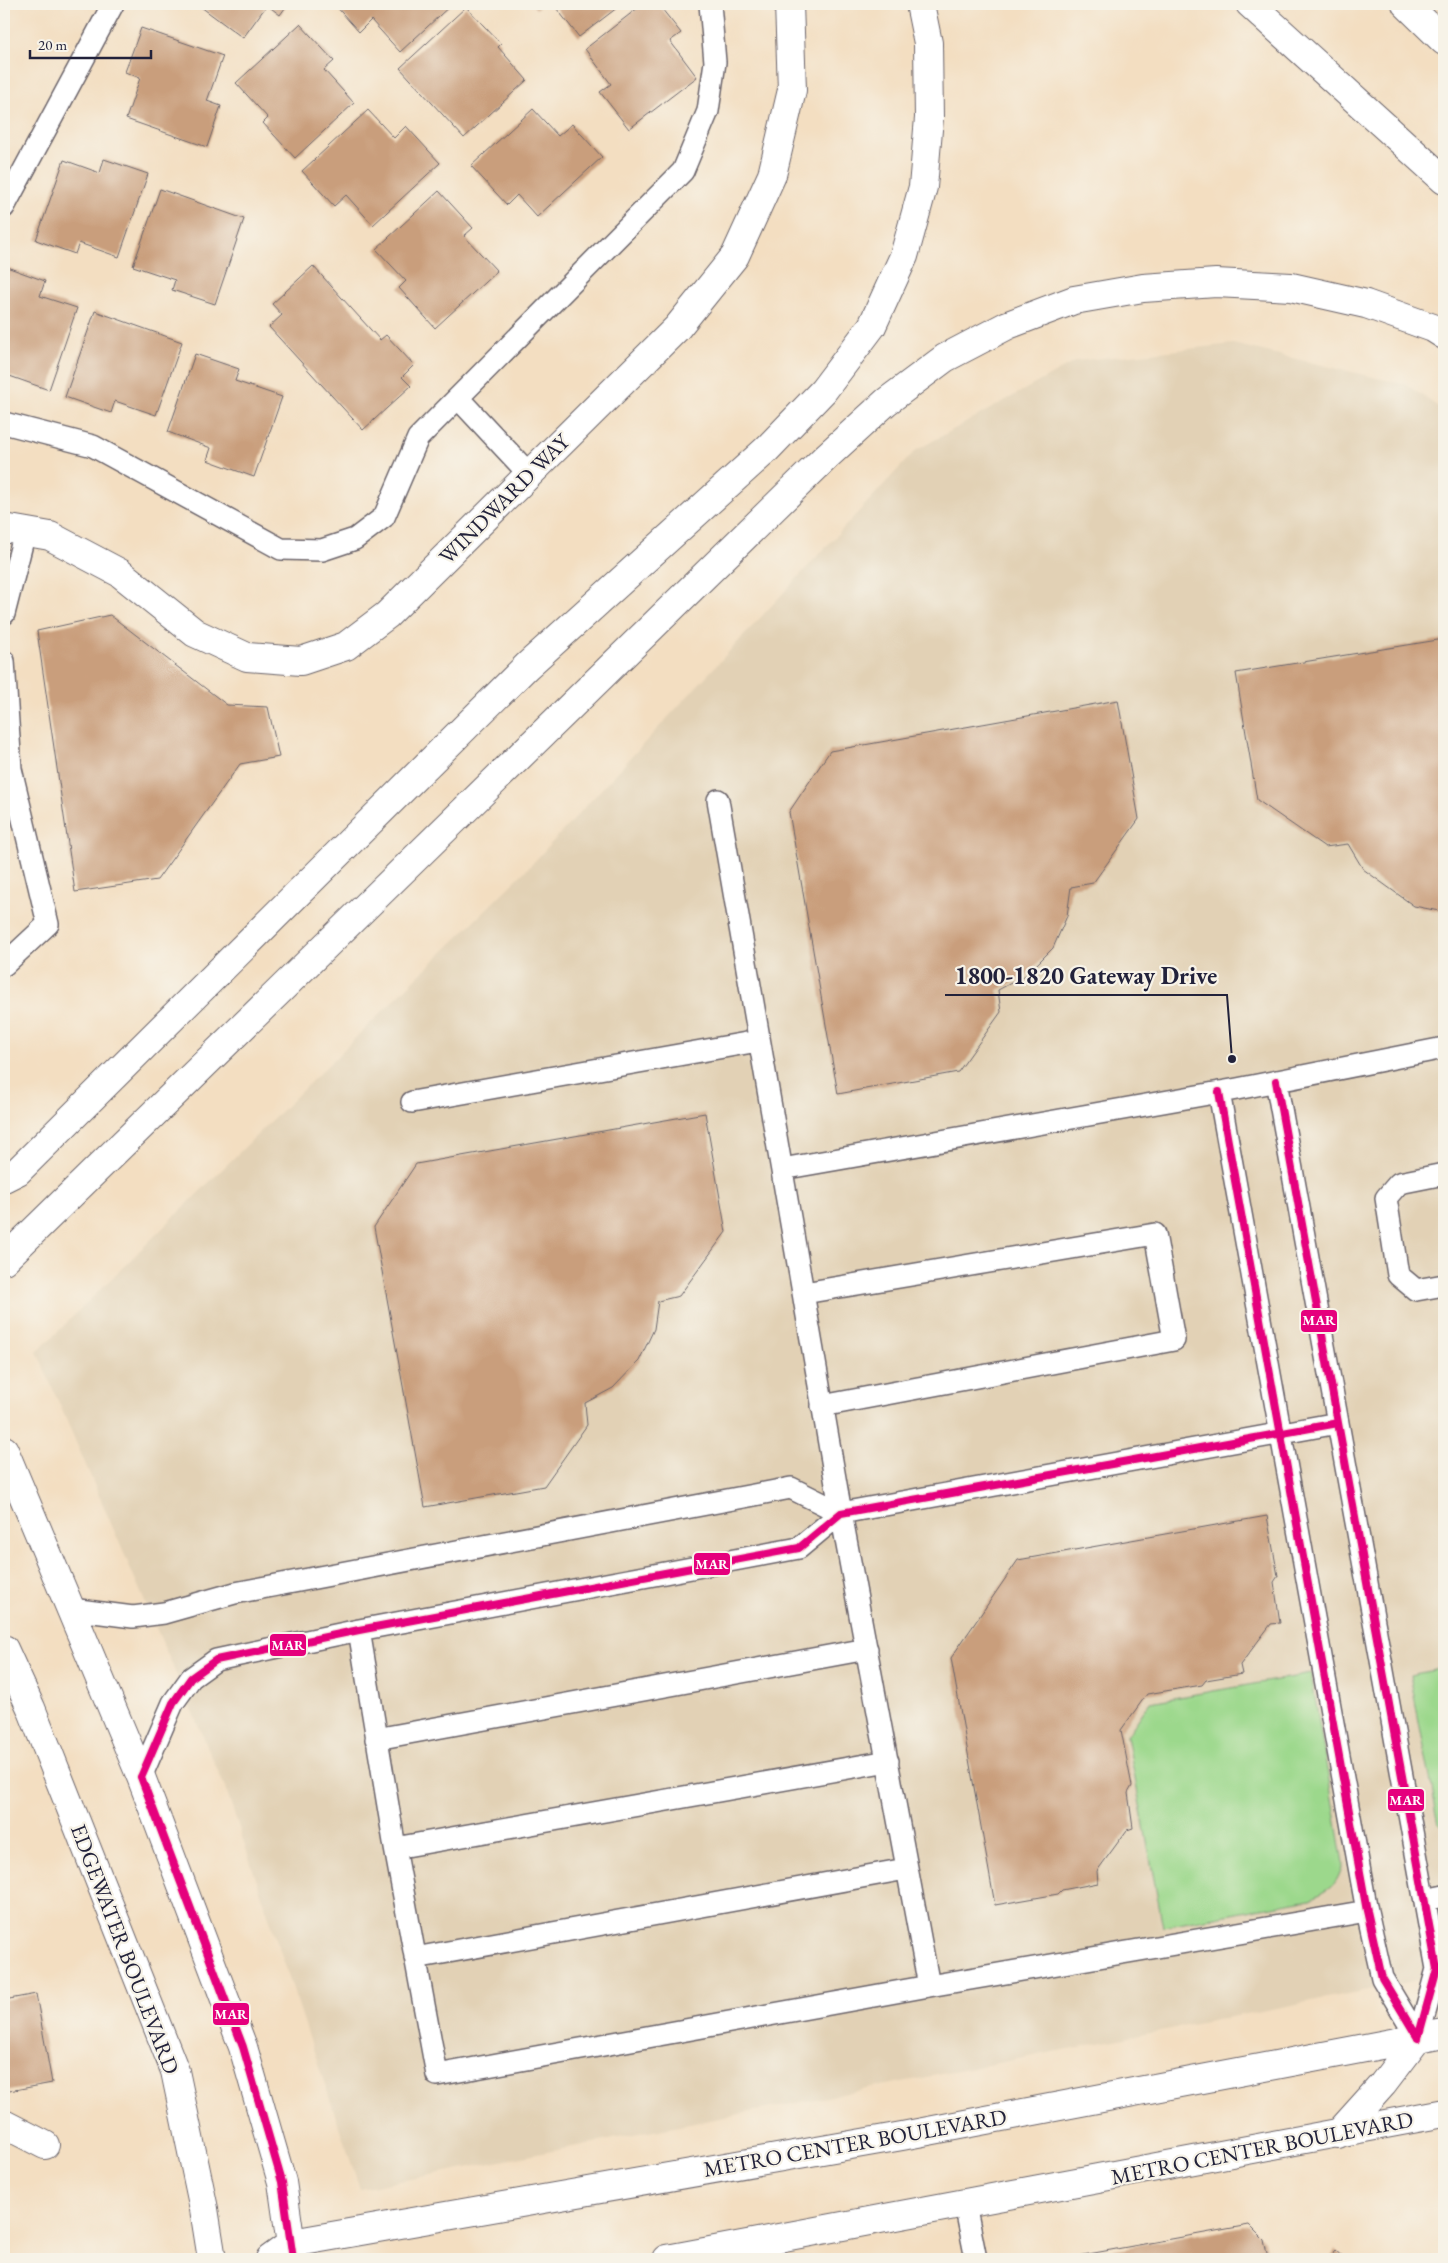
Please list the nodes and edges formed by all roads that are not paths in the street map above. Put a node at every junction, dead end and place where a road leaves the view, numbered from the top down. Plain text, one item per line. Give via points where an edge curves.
1 (113, 4) edge
2 (710, 4) edge
3 (789, 4) edge
4 (920, 4) edge
5 (1250, 4) edge
6 (1406, 4) edge
7 (1444, 41) edge
8 (1444, 180) edge
9 (4, 207) edge
10 (1444, 335) edge
11 (458, 398) junction
12 (4, 423) edge
13 (529, 474) junction
14 (15, 530) edge
15 (4, 614) edge
16 (4, 661) edge
17 (718, 800) dead end
18 (4, 965) edge
19 (758, 1041) junction
20 (1444, 1048) edge
21 (1276, 1081) junction
22 (1219, 1092) junction
23 (412, 1102) dead end
24 (782, 1170) junction
25 (1444, 1174) edge
26 (4, 1178) edge
27 (4, 1260) edge
28 (1444, 1285) edge
29 (804, 1293) junction
30 (822, 1406) junction
31 (1338, 1422) junction
32 (1280, 1434) junction
33 (4, 1450) edge
34 (841, 1513) junction
35 (71, 1608) junction
36 (358, 1630) junction
37 (4, 1649) edge
38 (867, 1649) junction
39 (376, 1739) junction
40 (888, 1761) junction
41 (141, 1777) junction
42 (395, 1848) junction
43 (906, 1869) junction
44 (1434, 1898) edge
45 (1367, 1911) junction
46 (415, 1958) junction
47 (929, 1986) junction
48 (1436, 2037) edge
49 (1444, 2113) edge
50 (4, 2124) edge
51 (1338, 2134) junction
52 (45, 2145) dead end
53 (965, 2204) junction
54 (292, 2251) edge
55 (212, 2259) edge
56 (270, 2259) edge
57 (667, 2259) edge
58 (976, 2259) edge

1 - 9 lane
2 - 11 lane via 716,62 708,111 683,171
3 - 13 main road, WINDWARD WAY via 792,90 772,175 735,256 677,328
4 - 26 main road via 928,43 930,118 923,188 904,256 872,326 823,391 766,450 527,666 18,1171
5 - 8 main road
6 - 7 main road
10 - 27 main road via 1366,304 1290,287 1216,283 1143,288 1074,300 1008,325 945,358 886,402 827,456
11 - 12 lane via 418,438 384,517 355,539 322,550 282,549 93,446
11 - 13 lane
13 - 14 main road, WINDWARD WAY via 387,615 346,646 301,661 247,657 195,633 120,573 50,536
14 - 15 lane
16 - 18 lane via 11,769 48,924
17 - 19 lane
19 - 23 lane
19 - 24 lane
20 - 21 lane
21 - 22 lane
21 - 31 lane
22 - 24 lane
22 - 32 lane
24 - 29 lane
25 - 28 lane via 1399,1183 1386,1198 1398,1276 1416,1290
29 - 30 lane
29 - 30 lane via 1155,1234 1174,1340
30 - 34 lane
31 - 32 lane
31 - 44 lane
32 - 34 lane
32 - 45 lane
33 - 35 main road
34 - 35 lane via 791,1488 244,1591 164,1613 133,1617
34 - 36 lane via 799,1548
34 - 38 lane
35 - 41 main road
36 - 39 lane
36 - 41 lane via 216,1660 191,1678 173,1703
37 - 55 main road, EDGEWATER BOULEVARD via 31,1708 175,2071
38 - 39 lane
38 - 40 lane
39 - 42 lane
40 - 42 lane
40 - 43 lane
41 - 54 main road via 243,2047 282,2182
42 - 46 lane
43 - 46 lane
43 - 47 lane
44 - 48 lane
45 - 47 lane
45 - 48 lane via 1382,1978
46 - 47 lane via 437,2075
48 - 51 main road via 1383,2084
48 - 54 main road, METRO CENTER BOULEVARD
49 - 51 main road, METRO CENTER BOULEVARD
50 - 52 main road
51 - 53 main road, METRO CENTER BOULEVARD
53 - 57 main road, METRO CENTER BOULEVARD
53 - 58 lane
54 - 56 main road, METRO CENTER BOULEVARD

